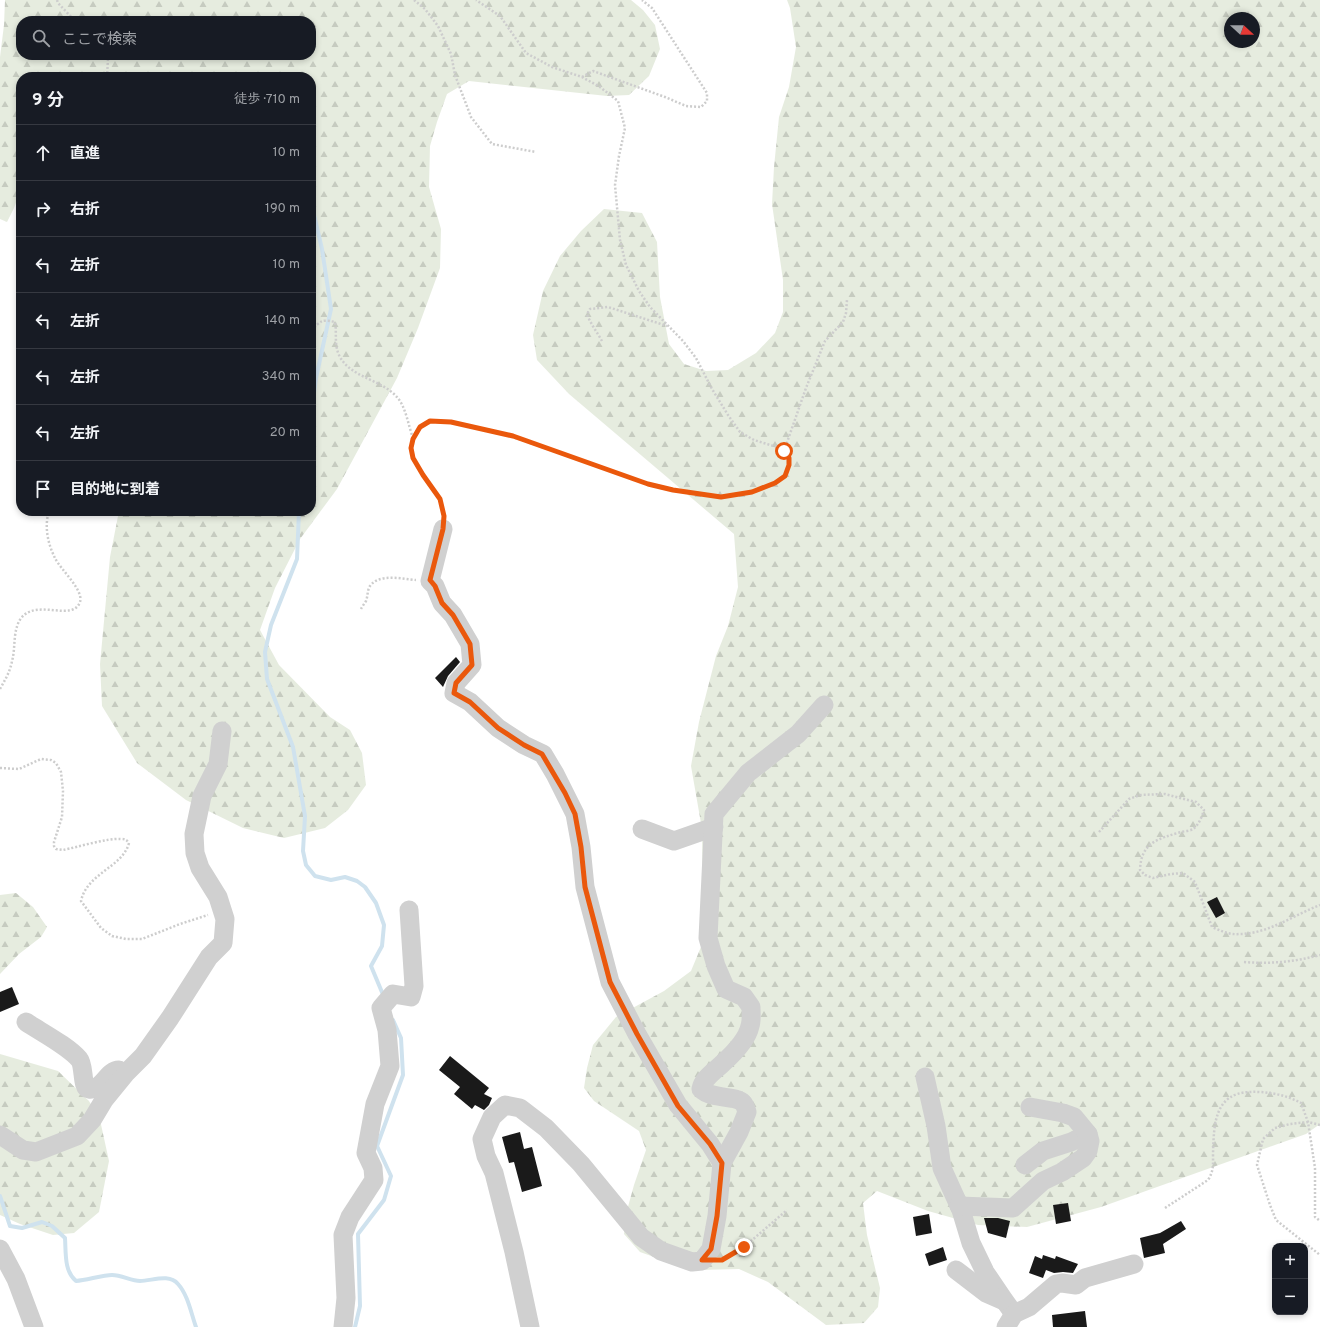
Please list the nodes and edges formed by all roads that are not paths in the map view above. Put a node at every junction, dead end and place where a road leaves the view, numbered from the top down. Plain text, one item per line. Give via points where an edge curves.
1 (443, 529) road end
2 (824, 705) dead end
3 (222, 731) dead end
4 (714, 827) junction
5 (642, 829) dead end
6 (409, 910) dead end
7 (26, 1022) dead end
8 (126, 1073) junction
9 (925, 1077) dead end
10 (1030, 1107) dead end
11 (1088, 1134) junction
12 (0, 1135) edge
13 (722, 1163) junction
14 (1025, 1165) dead end
15 (959, 1206) junction
16 (0, 1249) edge
17 (1134, 1264) dead end
18 (956, 1270) dead end
19 (1008, 1314) edge
20 (34, 1327) edge
21 (343, 1327) edge
22 (530, 1327) edge

1 - 13 street via 430,580 442,603 453,615 470,644 472,665 456,683 454,693 470,702 498,728 542,754 555,774 575,814 585,887 610,982 678,1106 710,1144
2 - 4 street via 798,734 748,773 714,814
3 - 8 street via 218,764 202,796 194,834 195,852 200,868 218,896 225,919 223,943 208,957 170,1018 143,1056
4 - 5 street via 674,841
4 - 13 street via 708,938 726,989 744,997 751,1007 750,1026 743,1041 702,1083 703,1091 739,1101 744,1104 747,1112
6 - 21 street via 414,986 411,997 387,1001 386,1030 390,1066 375,1104 366,1153 374,1180 350,1217 343,1235 346,1298
7 - 8 street via 79,1060 86,1088 95,1088 113,1071
8 - 12 street via 92,1120 77,1136 36,1152 23,1150
9 - 15 street via 942,1168
10 - 11 street via 1074,1117
11 - 14 street via 1043,1151
11 - 15 street via 1088,1151 1083,1158 1044,1181 1013,1208
13 - 22 street via 711,1249 702,1260 692,1262 661,1251 641,1237 581,1164 546,1128 520,1108 505,1105 492,1117 482,1139 494,1173
15 - 19 street via 971,1243
16 - 20 street via 16,1279
17 - 19 street via 1085,1278 1076,1285 1056,1284 1029,1307
18 - 19 street

